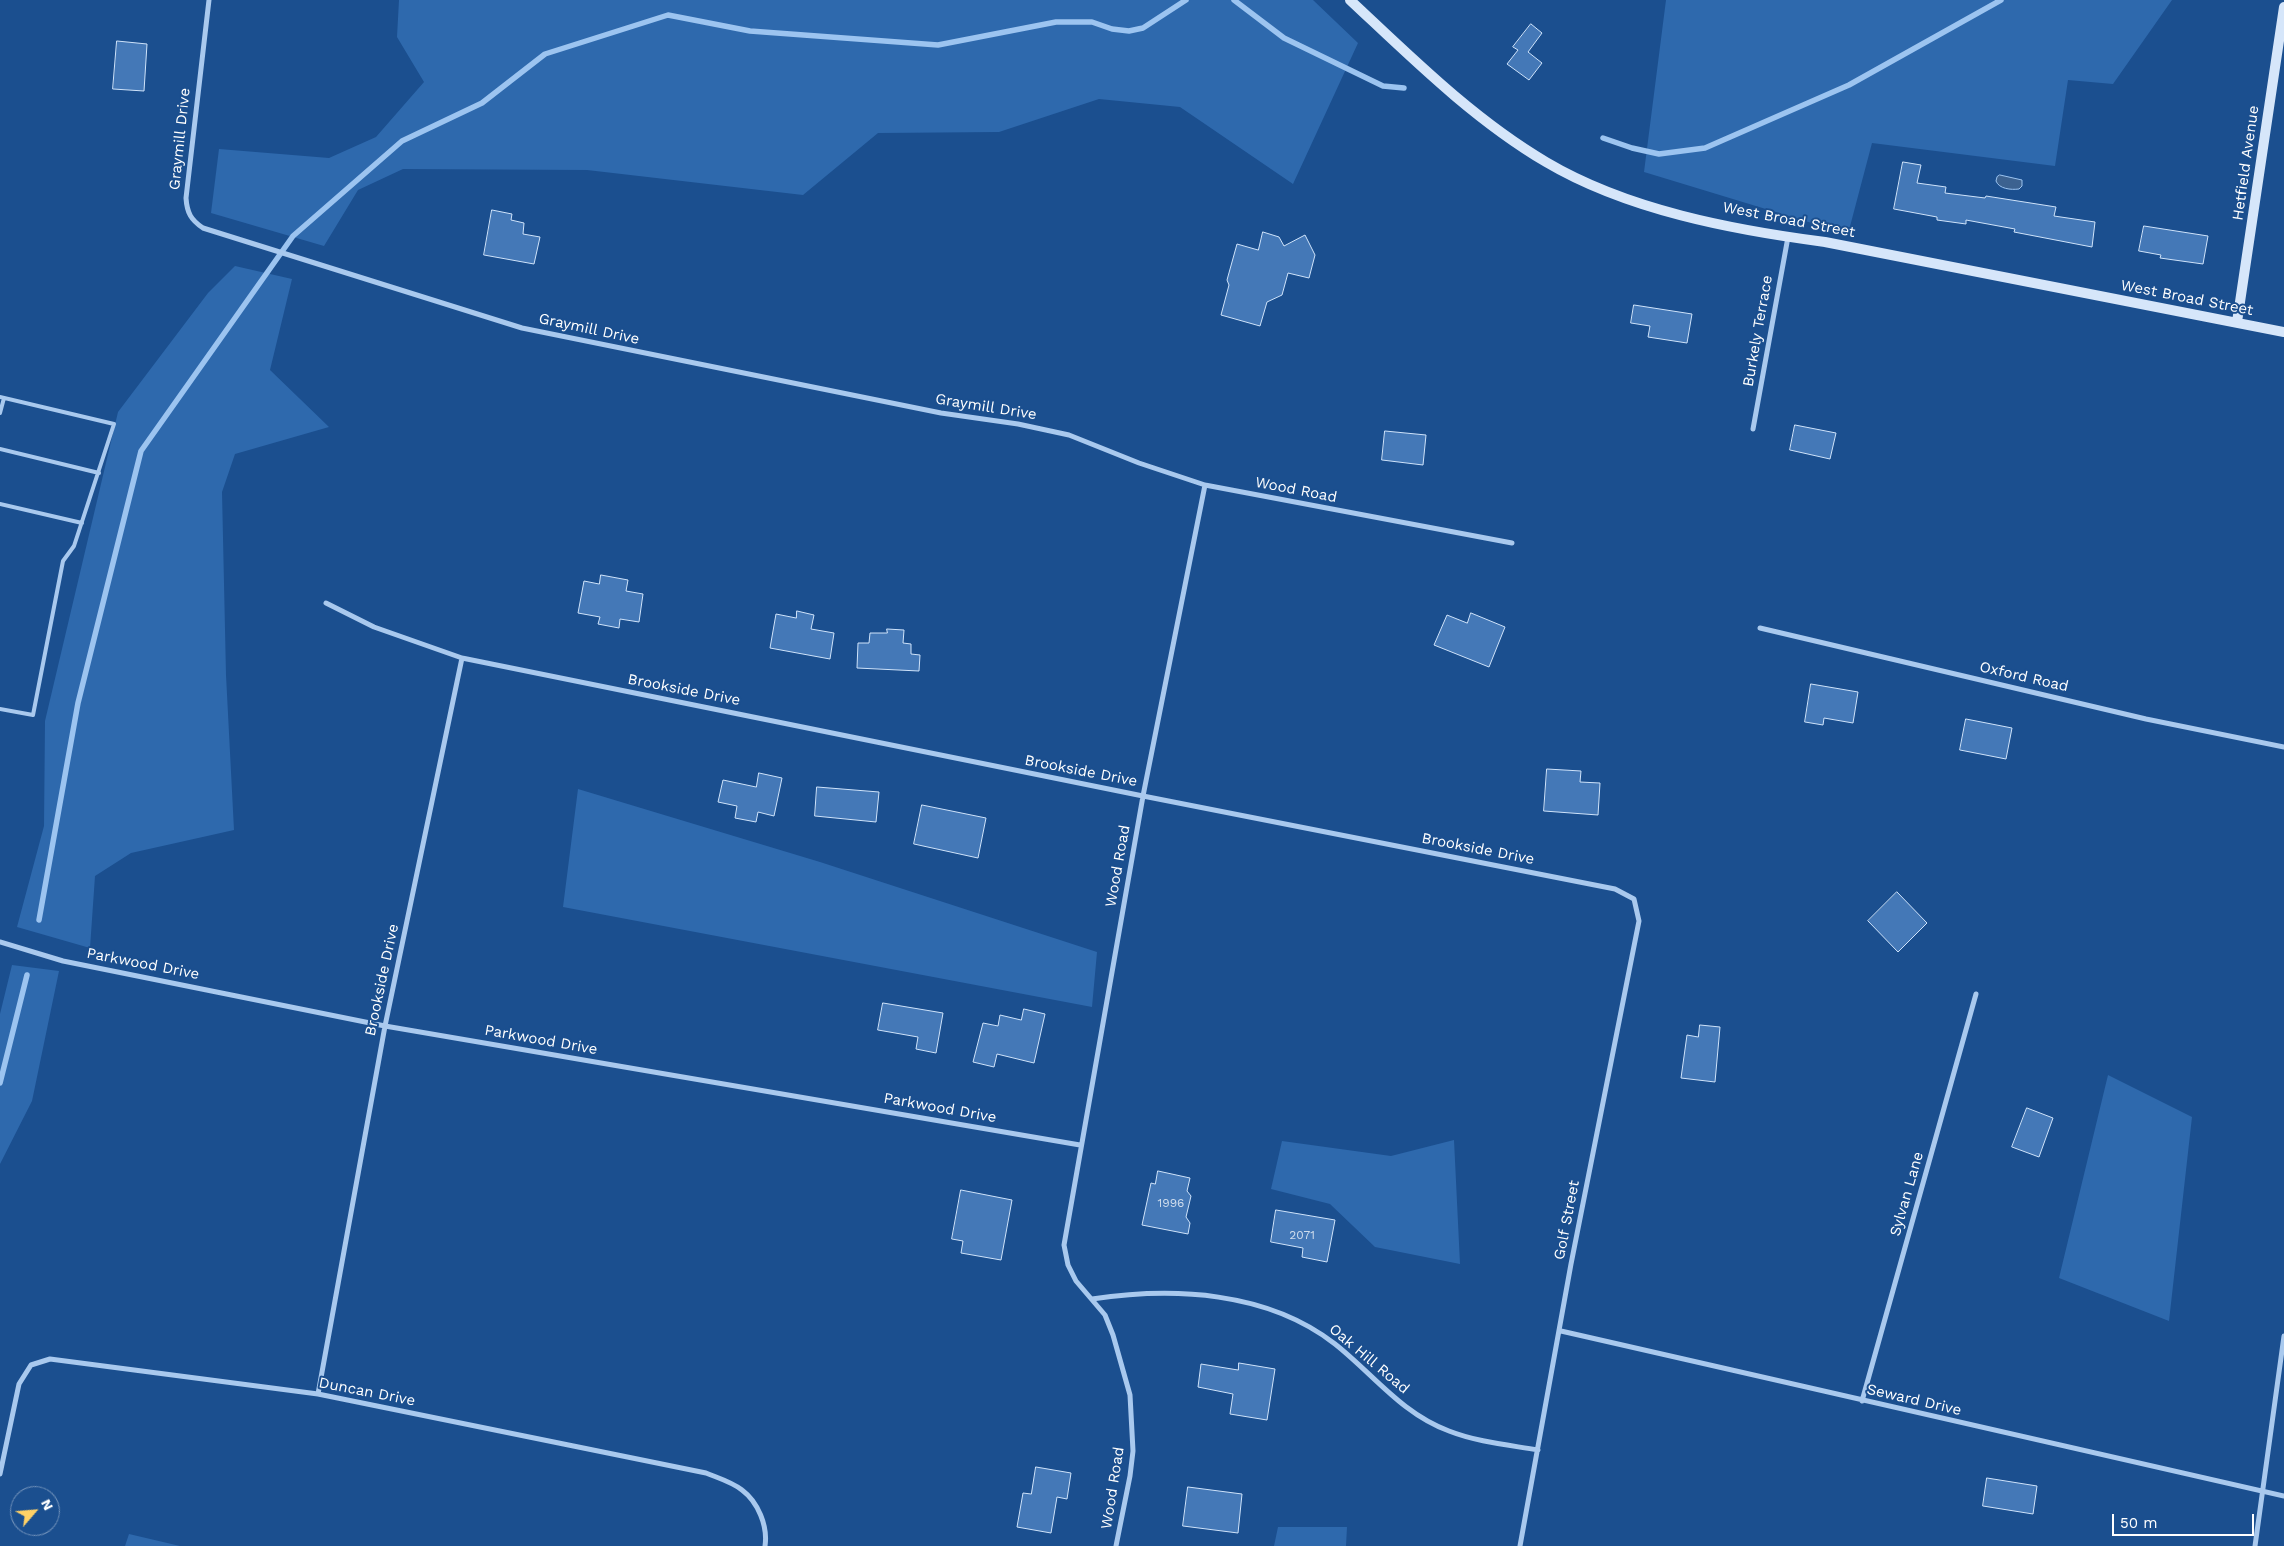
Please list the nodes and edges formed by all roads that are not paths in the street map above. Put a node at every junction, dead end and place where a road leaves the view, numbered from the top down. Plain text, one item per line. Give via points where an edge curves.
1 (209, 0) edge
2 (1350, 0) edge
3 (2284, 7) edge
4 (1788, 237) junction
5 (2237, 322) junction
6 (2284, 332) edge
7 (2, 398) edge
8 (0, 413) edge
9 (1753, 429) dead end
10 (0, 449) edge
11 (98, 473) junction
12 (1205, 485) junction
13 (0, 504) edge
14 (82, 523) junction
15 (1512, 543) dead end
16 (326, 603) dead end
17 (1760, 628) dead end
18 (462, 658) junction
19 (0, 709) edge
20 (2284, 747) edge
21 (1143, 796) junction
22 (1634, 899) joint
23 (0, 942) edge
24 (1976, 994) dead end
25 (385, 1026) junction
26 (1080, 1145) junction
27 (1092, 1299) junction
28 (1561, 1331) junction
29 (2284, 1336) edge
30 (318, 1394) junction
31 (1862, 1401) junction
32 (1538, 1450) junction
33 (0, 1474) edge
34 (2262, 1490) junction
35 (2284, 1496) edge
36 (765, 1546) edge
37 (1116, 1546) edge
38 (1520, 1546) edge
39 (2255, 1546) edge

1 - 12 street, Graymill Drive via 187,183 187,208 194,222 203,228 522,328 941,413 1069,435
2 - 4 street, West Broad Street via 1432,75 1510,139 1546,162 1579,179 1648,206
3 - 5 street, Hetfield Avenue
4 - 5 street, West Broad Street
4 - 9 street, Burkely Terrace
5 - 6 street, West Broad Street
7 - 8 lane
7 - 11 lane via 114,424
10 - 11 lane
11 - 14 lane
12 - 15 street, Wood Road
12 - 21 street, Wood Road
13 - 14 lane
14 - 19 lane via 74,546 63,561 33,716
16 - 18 street via 374,628
17 - 20 street, Oxford Road via 2146,719
18 - 21 street, Brookside Drive
18 - 25 street, Brookside Drive
21 - 22 street, Brookside Drive via 1616,889
21 - 26 street, Wood Road
22 - 28 street, Golf Street via 1639,921 1571,1264
23 - 25 street, Parkwood Drive via 62,961
24 - 31 street, Sylvan Lane
25 - 26 street, Parkwood Drive
25 - 30 street, Brookside Drive
26 - 27 street, Wood Road via 1064,1245 1068,1265 1076,1281
27 - 32 street, Oak Hill Road via 1128,1294 1182,1294 1271,1309 1305,1325 1335,1345 1420,1417 1449,1431 1481,1440
27 - 37 street, Wood Road via 1105,1315 1113,1335 1130,1395 1133,1451
28 - 31 street, Seward Drive
28 - 32 street, Golf Street
29 - 34 street
30 - 33 street, Duncan Drive via 50,1360 31,1365 19,1384
30 - 36 street, Duncan Drive via 706,1473 742,1490 755,1504 763,1522
31 - 34 street, Seward Drive
32 - 38 street, Golf Street
34 - 35 street, Seward Drive
34 - 39 street

